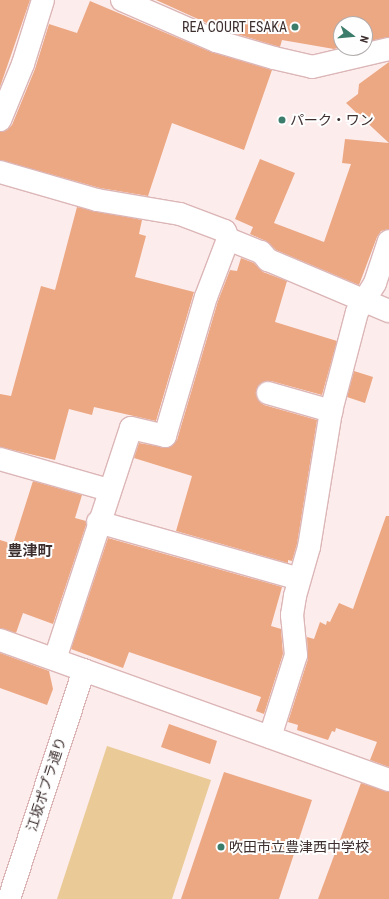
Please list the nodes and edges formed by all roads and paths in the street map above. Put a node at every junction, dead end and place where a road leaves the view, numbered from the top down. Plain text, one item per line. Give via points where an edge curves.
1 (43, 0) edge
2 (122, 0) edge
3 (389, 49) edge
4 (0, 120) edge
5 (0, 172) edge
6 (228, 239) junction
7 (389, 241) edge
8 (365, 300) junction
9 (389, 311) edge
10 (268, 393) dead end
11 (331, 410) junction
12 (0, 459) edge
13 (109, 490) junction
14 (98, 522) junction
15 (299, 579) junction
16 (0, 640) edge
17 (55, 659) junction
18 (84, 670) junction
19 (270, 737) junction
20 (389, 780) edge
21 (9, 899) edge

1 - 4 street via 23,64
2 - 3 street via 216,41 312,67
5 - 6 street via 97,200 180,214 225,231
6 - 8 street via 261,252 268,260
6 - 13 street via 206,297 164,436 131,428
7 - 8 street via 375,283
8 - 9 street
8 - 11 street via 358,312
10 - 11 street
11 - 15 street via 309,547
12 - 13 street
13 - 14 street
14 - 15 street
14 - 17 street
15 - 19 street via 292,615 296,655
16 - 17 street
17 - 18 street
18 - 19 street
18 - 21 street, 江坂ポプラ通り
19 - 20 street

